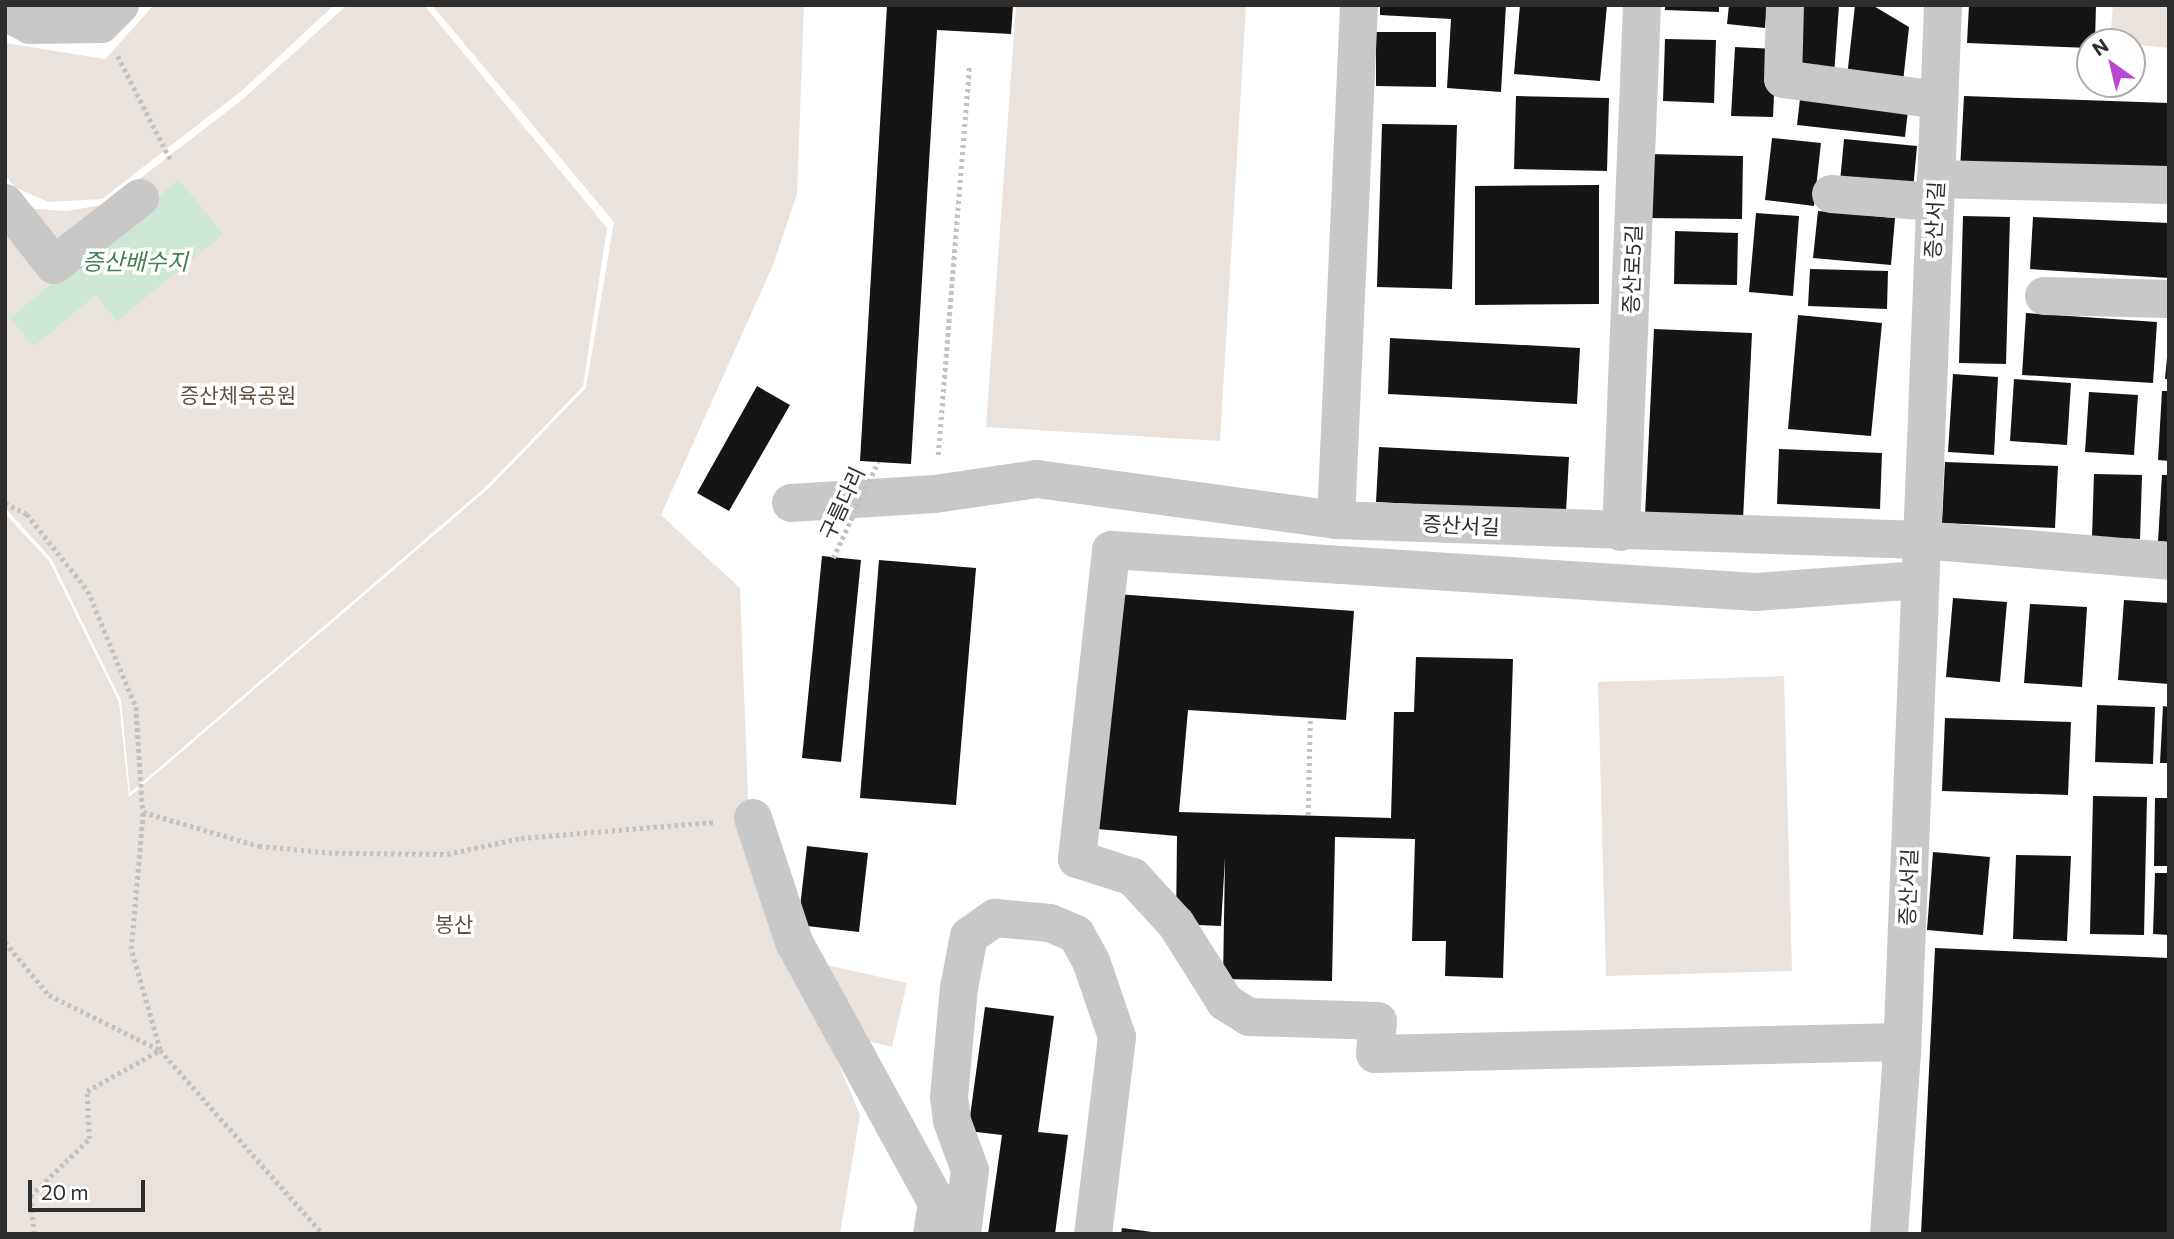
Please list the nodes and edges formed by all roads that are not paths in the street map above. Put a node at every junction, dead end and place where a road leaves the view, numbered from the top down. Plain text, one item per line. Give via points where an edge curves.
1 (1359, 5) edge
2 (1642, 5) edge
3 (1785, 5) edge
4 (5, 11) edge
5 (1933, 12) edge
6 (111, 15) edge
7 (1939, 100) junction
8 (2169, 185) edge
9 (1936, 190) junction
10 (1831, 194) dead end
11 (140, 198) dead end
12 (5, 203) edge
13 (2044, 296) dead end
14 (2169, 299) edge
15 (791, 503) dead end
16 (1336, 520) junction
17 (1621, 532) junction
18 (1921, 540) junction
19 (2169, 561) edge
20 (1920, 580) junction
21 (753, 818) road end
22 (1902, 1042) junction
23 (932, 1234) edge
24 (962, 1234) edge
25 (1093, 1234) edge
26 (1889, 1234) edge

1 - 16 street
2 - 17 street, 증산로5길
3 - 7 street via 1783,79
4 - 6 street via 30,25
5 - 7 street, 증산서길
7 - 9 street, 증산서길
8 - 9 street
9 - 10 street
9 - 18 street, 증산서길
11 - 12 street via 54,265
13 - 14 street
15 - 16 street, 증산서길 via 935,494 1037,479
16 - 17 street, 증산서길
17 - 18 street, 증산서길
18 - 19 street, 증산서길
18 - 20 street, 증산서길
20 - 22 street, 증산서길
20 - 22 street via 1756,592 1111,550 1077,859 1133,877 1175,924 1225,1002 1250,1017 1378,1021 1375,1054
21 - 23 street via 794,942 937,1203
22 - 26 street, 증산서길
24 - 25 street via 970,1170 952,1121 949,1097 956,1015 969,936 995,918 1050,923 1076,934 1091,961 1117,1037

